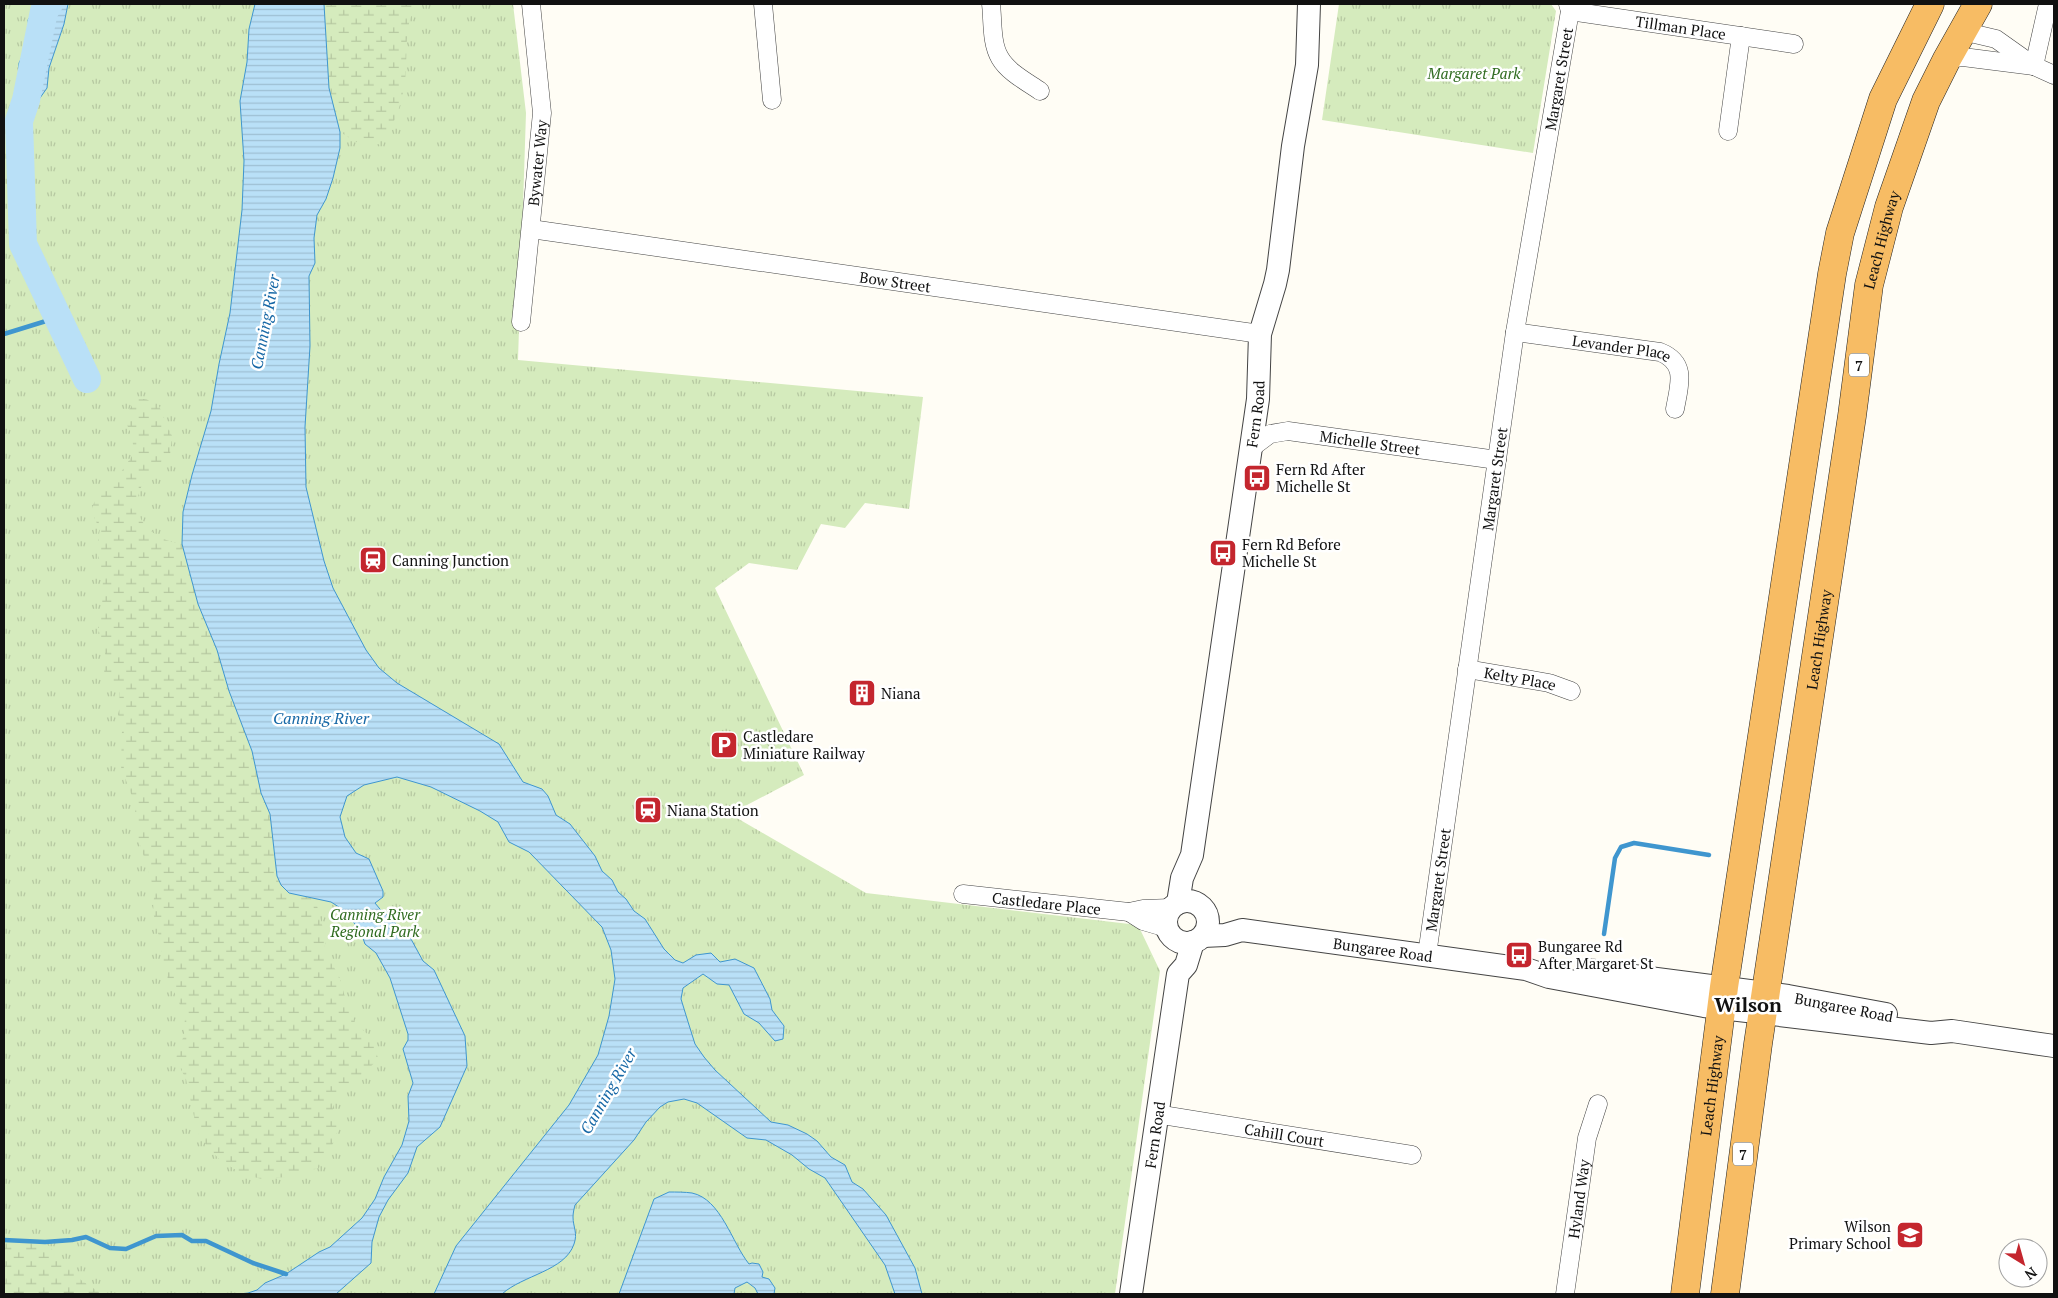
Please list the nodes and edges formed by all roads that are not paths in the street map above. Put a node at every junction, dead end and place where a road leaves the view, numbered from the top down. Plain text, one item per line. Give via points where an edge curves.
1 (531, 4) edge
2 (764, 4) edge
3 (991, 4) edge
4 (1310, 4) edge
5 (1930, 4) edge
6 (1978, 4) edge
7 (2048, 4) edge
8 (1569, 7) edge
9 (1962, 31) junction
10 (1741, 36) junction
11 (1794, 44) dead end
12 (1947, 59) junction
13 (2034, 66) junction
14 (2054, 74) edge
15 (1040, 91) dead end
16 (772, 100) dead end
17 (1728, 131) dead end
18 (1860, 170) junction
19 (530, 229) junction
20 (520, 322) dead end
21 (1515, 332) junction
22 (1260, 334) junction
23 (1675, 410) dead end
24 (1250, 449) junction
25 (1497, 460) junction
26 (1467, 669) junction
27 (1571, 691) dead end
28 (963, 894) dead end
29 (1186, 921) junction
30 (1427, 955) junction
31 (1722, 998) junction
32 (1764, 1004) junction
33 (2054, 1046) edge
34 (1598, 1104) dead end
35 (1156, 1114) junction
36 (1412, 1154) dead end
37 (1131, 1294) edge
38 (1565, 1294) edge
39 (1685, 1294) edge
40 (1724, 1294) edge

1 - 19 street, Bywater Way via 542,113
2 - 16 street
3 - 15 street via 1000,58
4 - 22 street, Fern Road via 1307,64 1276,284
5 - 18 highway, Leach Highway via 1883,99
6 - 9 highway, Leach Highway / 7
7 - 13 street
8 - 10 street, Tillman Place
8 - 21 street, Margaret Street
9 - 12 highway, Leach Highway / 7
9 - 13 street via 1996,39
9 - 18 highway via 1927,46
10 - 11 street, Tillman Place
10 - 17 street
12 - 13 street via 1963,57
12 - 32 highway, Leach Highway / 7 via 1912,137 1889,207 1869,285
13 - 14 street
18 - 31 highway, Leach Highway via 1840,233 1832,274
19 - 20 street, Bywater Way
19 - 22 street, Bow Street
21 - 23 street, Levander Place via 1668,355 1677,363 1680,373
21 - 25 street, Margaret Street
22 - 24 street, Fern Road via 1258,399
24 - 25 street, Michelle Street via 1270,434 1288,431
24 - 29 street, Fern Road via 1192,855 1198,881
25 - 26 street, Margaret Street
26 - 27 street, Kelty Place via 1548,683
26 - 30 street, Margaret Street
28 - 29 street, Castledare Place via 1129,912 1144,921
29 - 30 street, Bungaree Road via 1233,922 1242,930
29 - 35 street, Fern Road via 1186,965 1178,974
30 - 31 street, Bungaree Road via 1526,969 1549,966
31 - 32 street, Bungaree Road
31 - 39 highway, Leach Highway
32 - 33 street, Bungaree Road via 1931,1033 1952,1031
32 - 40 highway, Leach Highway / 7
34 - 38 street, Hyland Way via 1587,1138
35 - 36 street, Cahill Court
35 - 37 street, Fern Road

